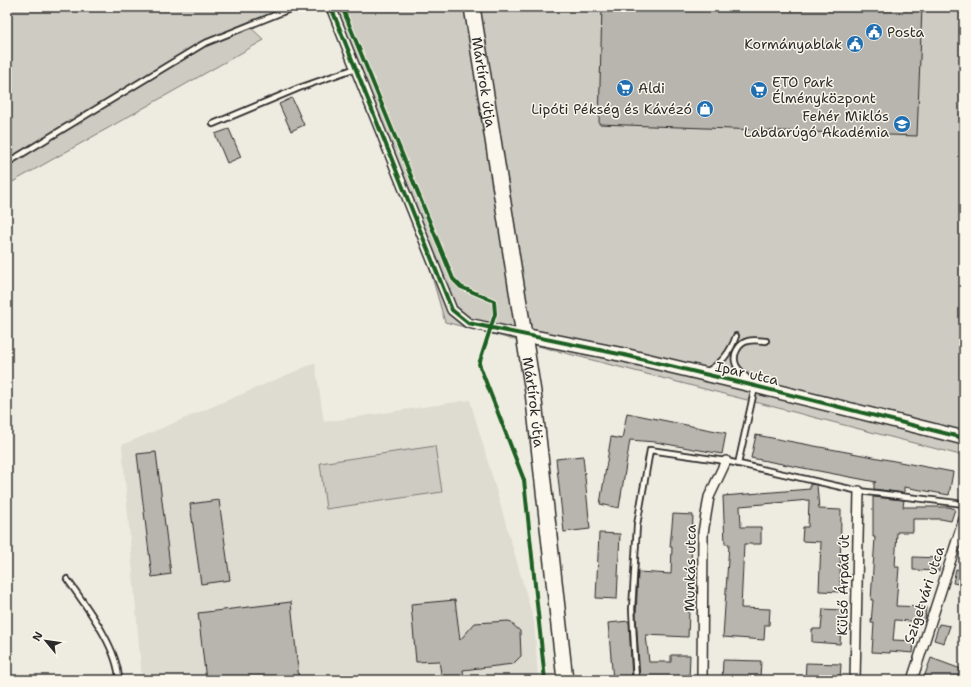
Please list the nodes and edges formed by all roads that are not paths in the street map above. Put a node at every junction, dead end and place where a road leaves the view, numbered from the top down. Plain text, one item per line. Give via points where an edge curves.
1 (295, 7) edge
2 (331, 7) edge
3 (472, 7) edge
4 (356, 68) junction
5 (213, 124) dead end
6 (7, 163) edge
7 (524, 335) junction
8 (736, 336) dead end
9 (766, 341) dead end
10 (703, 374) junction
11 (755, 386) junction
12 (964, 438) edge
13 (726, 461) junction
14 (738, 464) junction
15 (859, 491) junction
16 (964, 504) edge
17 (964, 519) edge
18 (67, 579) dead end
19 (119, 680) edge
20 (565, 680) edge
21 (636, 680) edge
22 (702, 680) edge
23 (855, 680) edge
24 (912, 680) edge

1 - 6 lane via 203,44
2 - 4 street
3 - 7 main road, Mártírok útja
4 - 5 lane
4 - 7 street via 452,310 468,323
7 - 10 street, Ipar utca
7 - 20 main road, Mártírok útja
8 - 10 lane via 720,364
9 - 11 lane via 746,340 735,353 737,366
10 - 11 street, Ipar utca
11 - 12 street, Ipar utca
11 - 14 lane
13 - 14 lane
13 - 21 lane via 650,450 637,525 632,609
13 - 22 street, Munkás utca via 709,497 703,533
14 - 15 lane
15 - 16 lane
15 - 23 street, Külső Árpád út
17 - 24 street, Szigetvári utca
18 - 19 lane via 99,626 119,668

